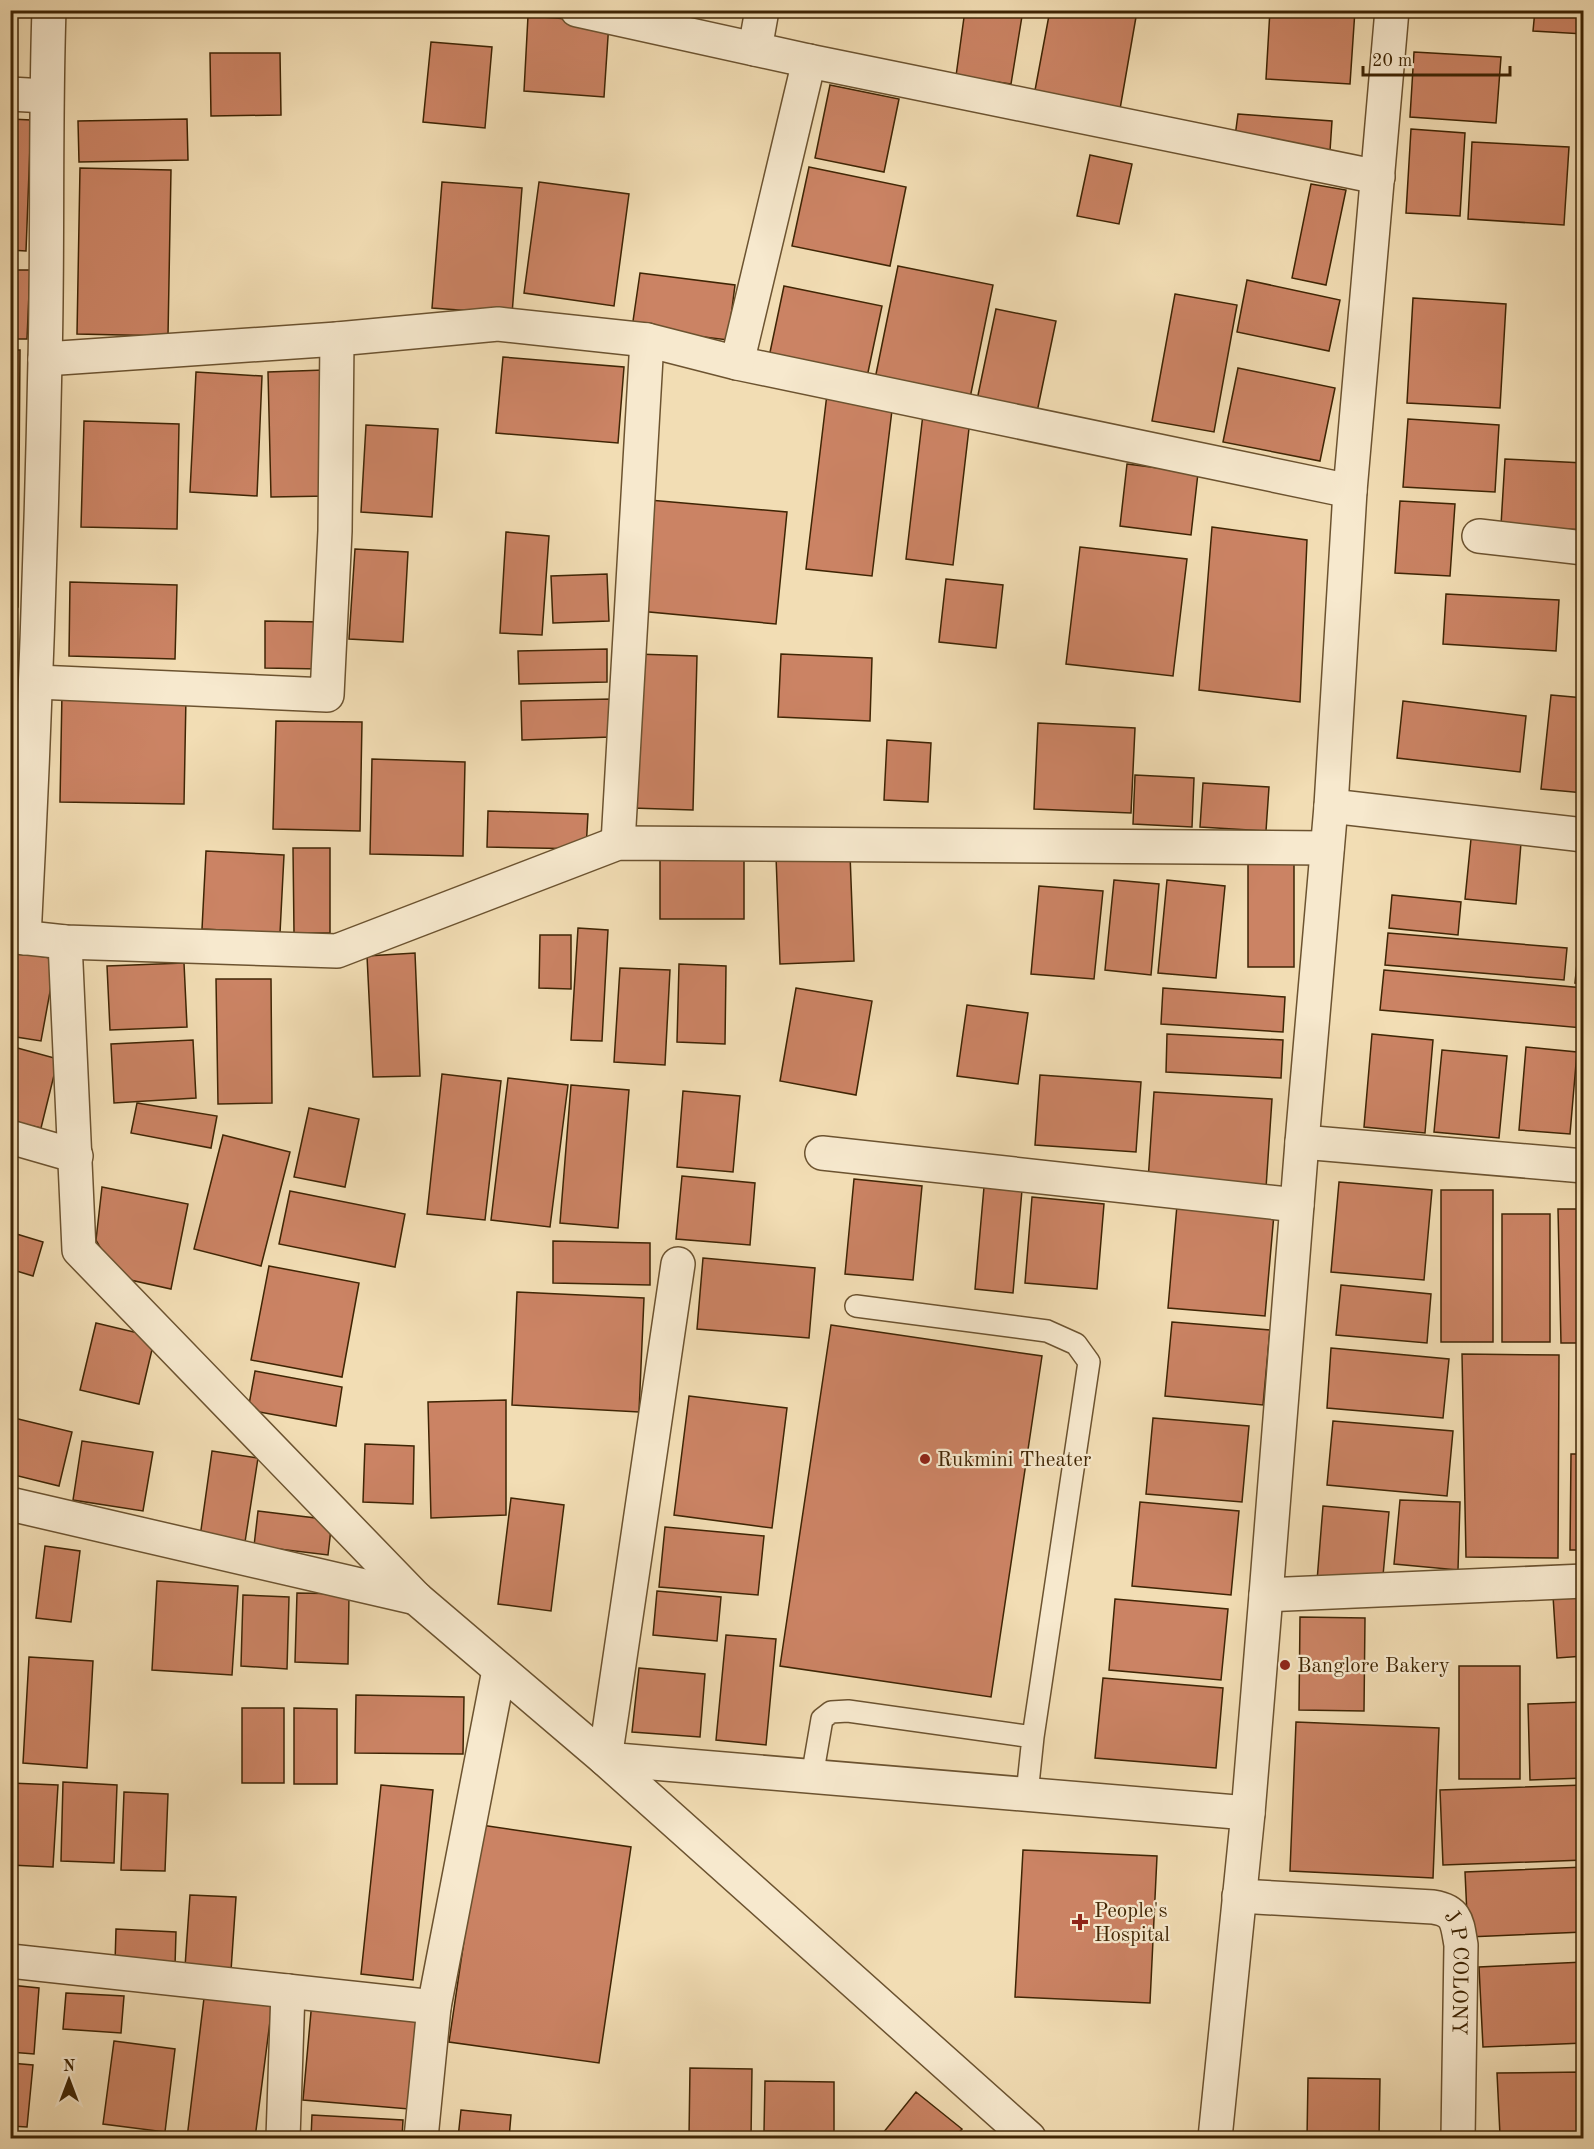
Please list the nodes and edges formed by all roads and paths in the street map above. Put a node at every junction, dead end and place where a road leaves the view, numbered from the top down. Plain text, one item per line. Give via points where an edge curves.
1 (49, 10) edge
2 (577, 10) edge
3 (762, 10) edge
4 (1392, 10) edge
5 (755, 49) junction
6 (809, 61) junction
7 (10, 94) edge
8 (46, 96) junction
9 (1378, 177) junction
10 (337, 339) junction
11 (646, 340) junction
12 (45, 358) junction
13 (736, 363) junction
14 (1350, 491) junction
15 (1479, 536) dead end
16 (1584, 548) edge
17 (28, 662) edge
18 (1331, 806) junction
19 (1584, 835) edge
20 (618, 843) junction
21 (1327, 848) junction
22 (17, 937) edge
23 (65, 942) junction
24 (10, 1137) edge
25 (1302, 1142) junction
26 (822, 1153) dead end
27 (76, 1156) junction
28 (1584, 1166) edge
29 (1297, 1205) junction
30 (678, 1264) dead end
31 (856, 1306) dead end
32 (10, 1504) edge
33 (1584, 1581) edge
34 (1266, 1594) junction
35 (416, 1598) junction
36 (499, 1670) junction
37 (1033, 1737) junction
38 (605, 1759) junction
39 (813, 1776) junction
40 (1027, 1794) junction
41 (1248, 1813) junction
42 (1239, 1896) junction
43 (10, 1961) edge
44 (288, 1991) junction
45 (434, 2007) junction
46 (283, 2139) edge
47 (421, 2139) edge
48 (1029, 2139) edge
49 (1215, 2139) edge
50 (1458, 2139) edge

1 - 8 street
2 - 5 street
3 - 5 street
4 - 9 street
5 - 6 street
6 - 9 street
6 - 13 street
7 - 8 street
8 - 12 street
9 - 14 street
10 - 11 street via 498,324
10 - 12 street
10 - 17 street via 335,531 327,695
11 - 13 street
11 - 20 street
12 - 17 street
13 - 14 street
14 - 18 street
15 - 16 street
17 - 22 street
18 - 19 street
18 - 21 street
20 - 21 street
20 - 23 street via 337,951
21 - 25 street
22 - 23 street
23 - 27 street
24 - 27 street
25 - 28 street
25 - 29 street
26 - 29 street
27 - 35 street via 79,1250
29 - 34 street
30 - 38 street
31 - 37 lane via 1047,1331 1076,1344 1089,1362
32 - 35 street
33 - 34 street
34 - 41 street
35 - 36 street
36 - 38 street
36 - 45 street
37 - 39 lane via 848,1711 831,1712 822,1719
37 - 40 lane
38 - 39 street
38 - 48 street
39 - 40 street
40 - 41 street
41 - 42 street
42 - 49 street
42 - 50 street, J P COLONY via 1433,1907 1456,1918 1461,1945
43 - 44 street
44 - 45 street
44 - 46 street
45 - 47 street

